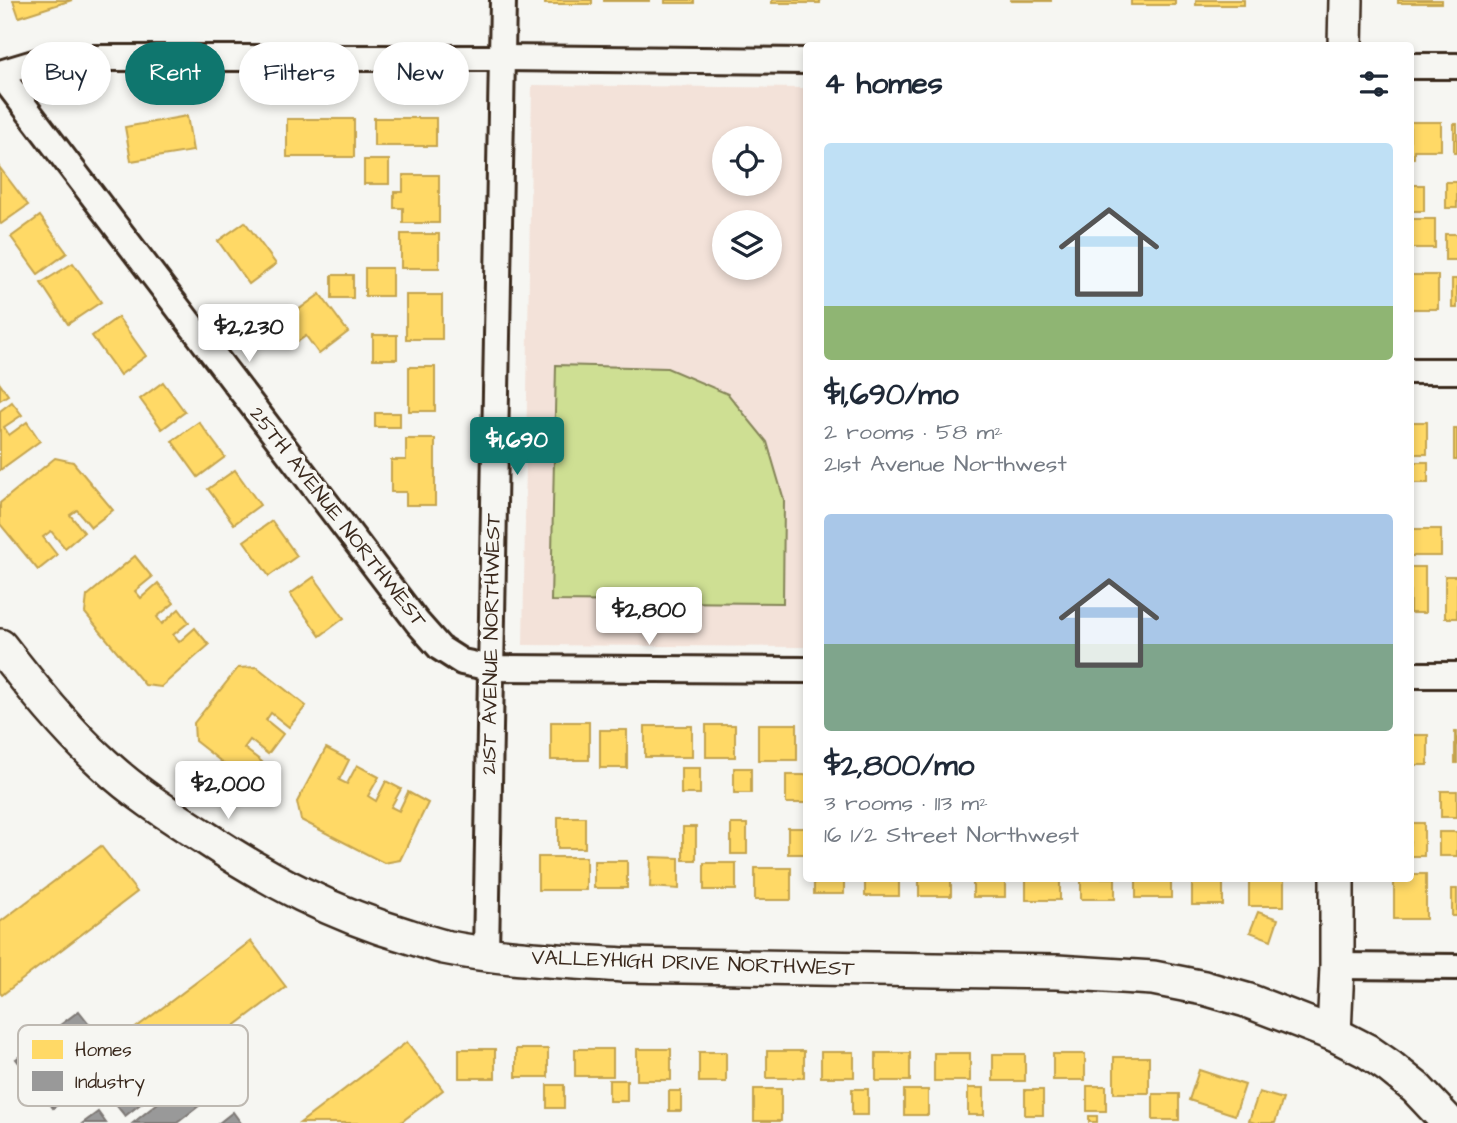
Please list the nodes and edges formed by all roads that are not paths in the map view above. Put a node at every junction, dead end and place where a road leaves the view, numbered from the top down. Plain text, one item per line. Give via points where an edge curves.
1 (503, 0) edge
2 (1346, 0) edge
3 (1345, 42) edge
4 (502, 58) junction
5 (803, 61) edge
6 (1414, 66) edge
7 (1457, 66) edge
8 (0, 74) edge
9 (1414, 371) edge
10 (1457, 371) edge
11 (0, 646) edge
12 (491, 668) junction
13 (803, 670) edge
14 (1414, 675) edge
15 (1457, 675) edge
16 (1337, 882) edge
17 (486, 953) junction
18 (1337, 966) junction
19 (1457, 967) edge
20 (1334, 1034) junction
21 (1449, 1123) edge

1 - 4 street, 21ST AVENUE NORTHWEST
2 - 3 main road
4 - 5 street
4 - 8 street via 67,58
4 - 12 street, 21ST AVENUE NORTHWEST
6 - 7 street
8 - 12 street, 25TH AVENUE NORTHWEST via 417,622 440,648 462,662
9 - 10 street
11 - 17 main road, VALLEYHIGH DRIVE NORTHWEST via 79,739 162,811 280,883 359,921 444,947
12 - 13 street, 25TH AVENUE NORTHWEST
12 - 17 street, 21ST AVENUE NORTHWEST
14 - 15 street
16 - 18 main road
17 - 20 main road, VALLEYHIGH DRIVE NORTHWEST via 623,965 1056,972 1153,978 1245,1000
18 - 19 street
18 - 20 main road
20 - 21 main road, VALLEYHIGH DRIVE NORTHWEST via 1390,1066

